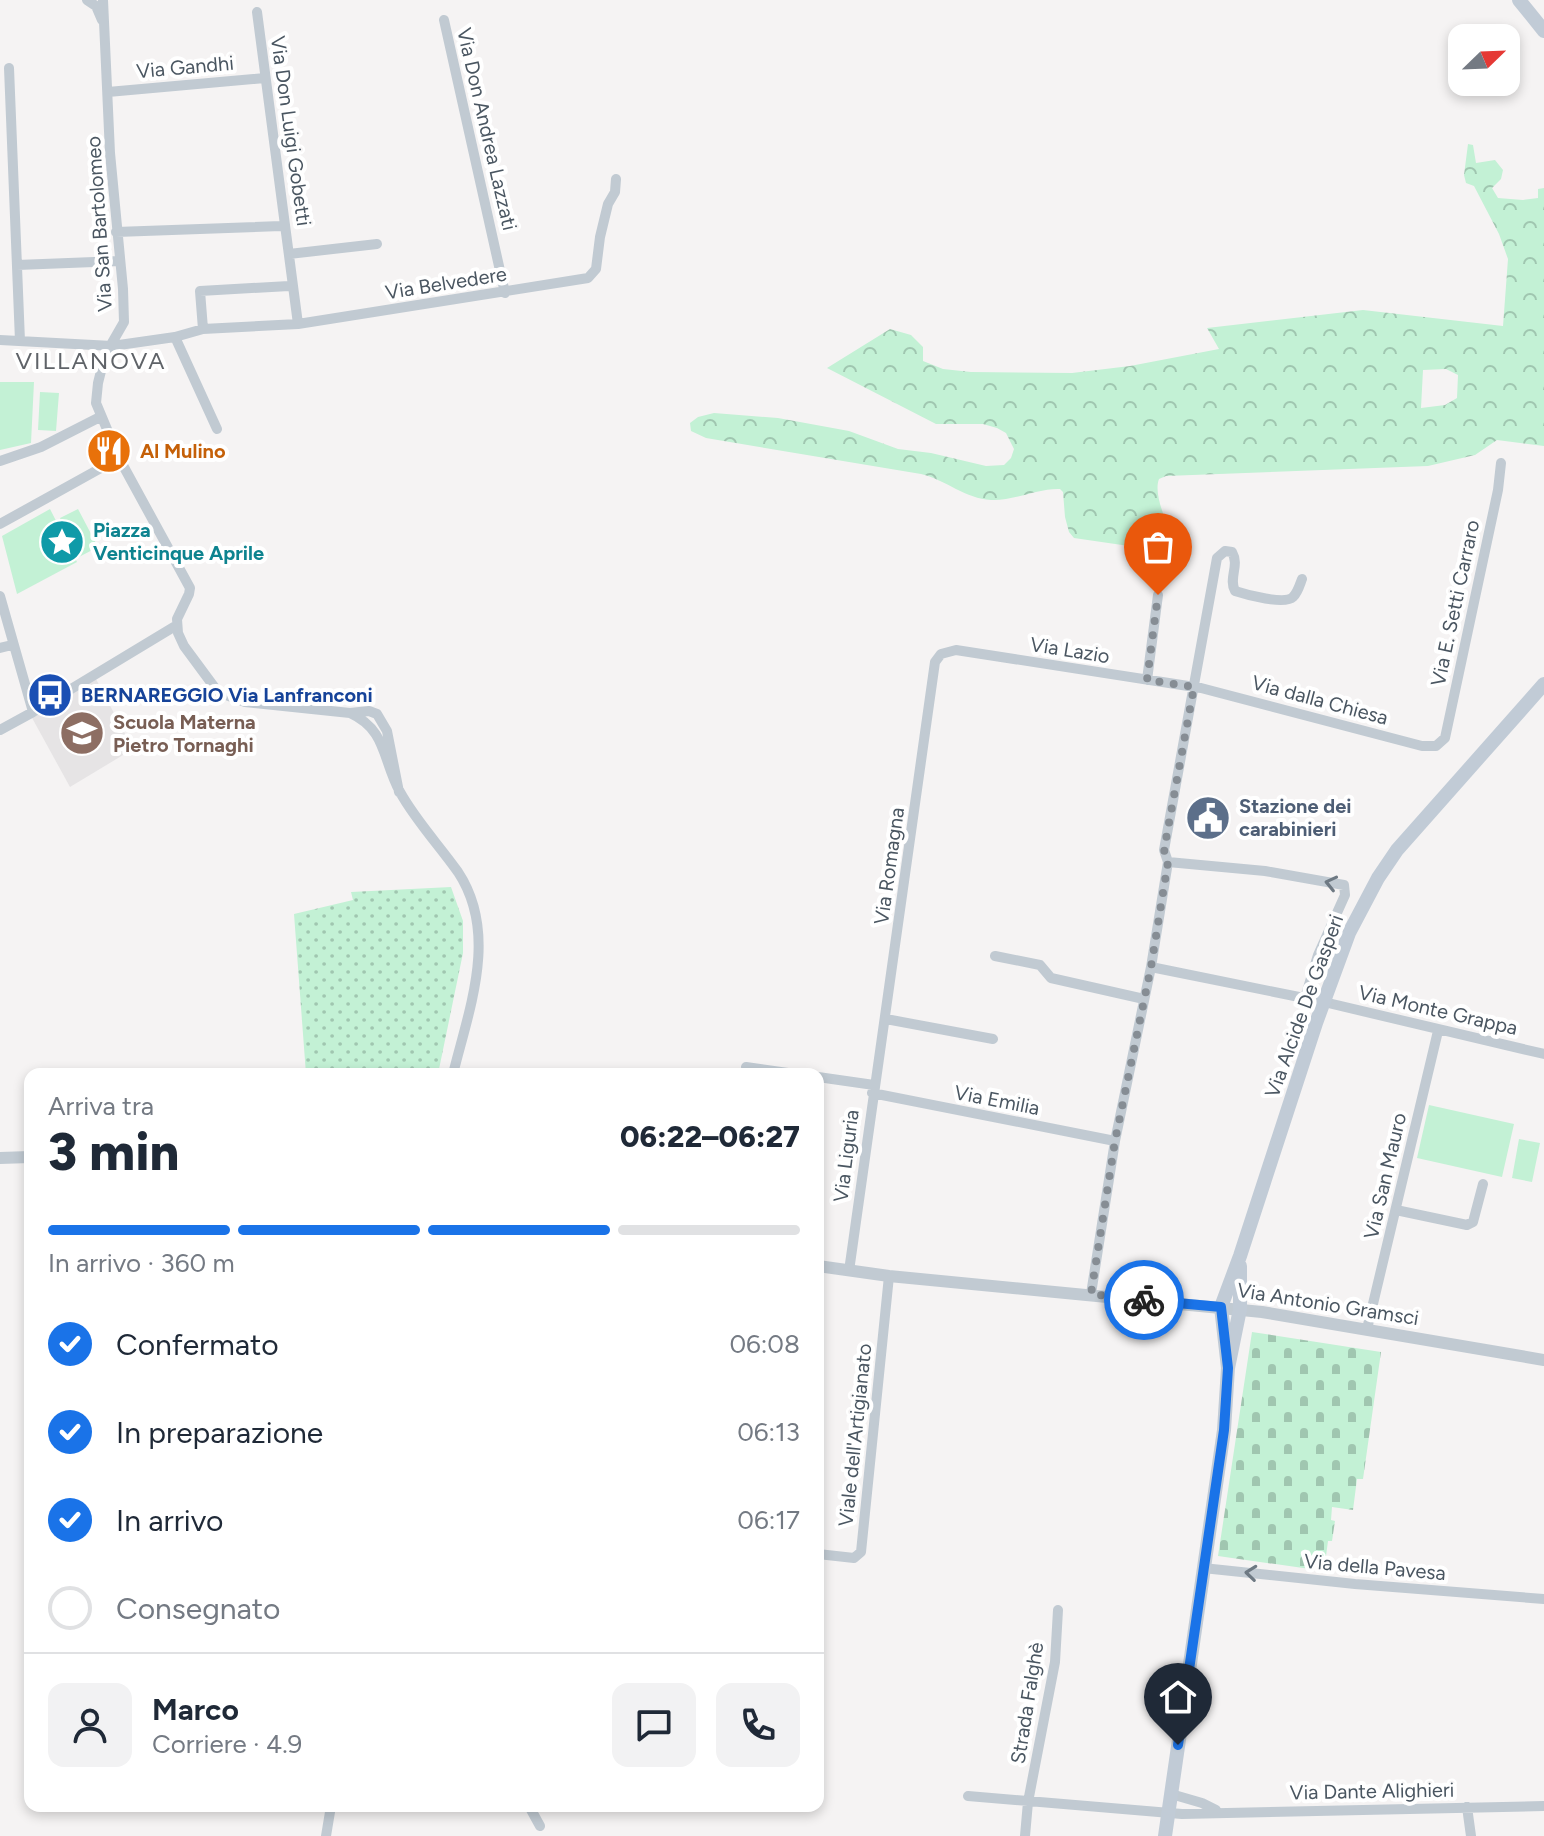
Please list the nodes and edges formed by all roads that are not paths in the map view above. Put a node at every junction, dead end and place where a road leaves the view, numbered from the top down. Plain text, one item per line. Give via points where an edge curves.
1 (87, 0) edge
2 (103, 0) edge
3 (1519, 0) edge
4 (257, 12) dead end
5 (444, 20) dead end
6 (106, 29) junction
7 (1544, 31) edge
8 (9, 68) dead end
9 (265, 78) junction
10 (108, 92) junction
11 (616, 179) dead end
12 (281, 226) dead end
13 (116, 232) junction
14 (377, 244) dead end
15 (289, 254) junction
16 (120, 261) junction
17 (17, 265) junction
18 (289, 286) dead end
19 (505, 293) junction
20 (298, 324) junction
21 (203, 329) junction
22 (175, 337) junction
23 (0, 340) edge
24 (20, 341) junction
25 (112, 346) junction
26 (100, 417) junction
27 (217, 429) dead end
28 (119, 458) junction
29 (0, 461) edge
30 (1501, 463) dead end
31 (0, 524) edge
32 (1302, 579) dead end
33 (1158, 595) dead end
34 (0, 596) edge
35 (177, 625) junction
36 (12, 645) junction
37 (0, 648) edge
38 (941, 654) joint
39 (1147, 680) junction
40 (1544, 684) edge
41 (1194, 687) junction
42 (33, 712) junction
43 (0, 730) edge
44 (1436, 746) joint
45 (1168, 862) junction
46 (995, 956) dead end
47 (1151, 967) junction
48 (1305, 998) junction
49 (1144, 999) junction
50 (1324, 1002) junction
51 (886, 1019) junction
52 (1438, 1031) junction
53 (993, 1039) dead end
54 (1544, 1054) edge
55 (746, 1067) dead end
56 (454, 1068) edge
57 (753, 1068) edge
58 (824, 1078) edge
59 (873, 1089) junction
60 (1115, 1141) junction
61 (24, 1157) edge
62 (0, 1158) edge
63 (1483, 1184) dead end
64 (1396, 1210) junction
65 (1240, 1256) junction
66 (824, 1267) edge
67 (849, 1271) junction
68 (889, 1276) junction
69 (1091, 1294) junction
70 (1221, 1307) junction
71 (1240, 1309) junction
72 (1367, 1329) junction
73 (1544, 1360) edge
74 (1228, 1368) junction
75 (824, 1555) edge
76 (1203, 1568) junction
77 (1544, 1599) edge
78 (1058, 1610) dead end
79 (1171, 1794) junction
80 (968, 1796) dead end
81 (1028, 1802) junction
82 (1467, 1807) junction
83 (1544, 1808) edge
84 (1217, 1811) junction
85 (330, 1812) edge
86 (532, 1812) edge
87 (1168, 1813) junction
88 (540, 1826) dead end
89 (326, 1836) edge
90 (1025, 1836) edge
91 (1165, 1836) edge
92 (1471, 1836) edge

1 - 6 street via 98,9
2 - 6 street, Via San Bartolomeo
3 - 7 main road
4 - 9 street, Via Don Luigi Gobetti
5 - 19 street, Via Don Andrea Lazzati
6 - 10 street, Via San Bartolomeo
8 - 17 street
9 - 10 street, Via Gandhi
9 - 15 street, Via Don Luigi Gobetti
10 - 13 street, Via San Bartolomeo
11 - 19 street, Via Belvedere via 596,269 588,278
12 - 13 street
13 - 16 street, Via San Bartolomeo
14 - 15 street, Via Don Luigi Gobetti
15 - 20 street, Via Don Luigi Gobetti
16 - 17 street
16 - 25 street, Via San Bartolomeo via 124,322
17 - 24 street
18 - 21 street via 200,291
19 - 20 street, Via Belvedere
20 - 21 street, Via Belvedere
21 - 22 street, Via Belvedere
22 - 25 street, Via Belvedere
22 - 27 street
23 - 24 street, Via Belvedere
24 - 25 street, Via Belvedere
25 - 26 street, Via San Bartolomeo via 98,383
26 - 28 street, Via San Bartolomeo
26 - 29 street
28 - 31 street
28 - 35 street, Via San Bartolomeo via 190,588
30 - 44 street, Via E. Setti Carraro via 1445,738
32 - 41 street via 1297,593 1285,601 1235,591 1231,581 1236,558 1232,552 1220,553
33 - 39 street
34 - 36 street
35 - 42 street
35 - 56 street via 184,646 222,695 245,702 369,711 383,722 399,792 458,872 477,920 477,977
36 - 37 street
36 - 42 street
38 - 39 street, Via Lazio via 956,650
38 - 51 street, Via Romagna via 935,662
39 - 41 street, Via Lazio
40 - 50 main road, Via Alcide De Gasperi via 1390,859 1349,933
41 - 44 street, Via dalla Chiesa
41 - 45 street via 1164,850
42 - 43 street
45 - 47 street
48 -> 45 street via 1345,895 1344,885
46 - 49 street via 1040,965 1051,978
47 - 48 street, Via Monte Grappa
47 - 49 street
48 - 50 street, Via Monte Grappa
49 - 60 street
50 - 52 street, Via Monte Grappa
50 - 65 main road, Via Alcide De Gasperi
51 - 53 street
51 - 59 street, Via Romagna
52 - 54 street, Via Monte Grappa
52 - 64 street, Via San Mauro
55 - 57 street
58 - 59 street
59 - 60 street, Via Emilia
59 - 67 street, Via Liguria
60 - 69 street
61 - 62 street
63 - 64 street via 1473,1222 1467,1225
64 - 72 street, Via San Mauro
65 - 70 main road, Via Alcide De Gasperi
65 - 71 main road, Via Alcide De Gasperi
66 - 67 street, Via Antonio Gramsci
67 - 68 street, Via Antonio Gramsci
68 - 69 street, Via Antonio Gramsci
68 - 75 street, Viale dell'Artigianato via 861,1552 854,1558
69 - 70 street, Via Antonio Gramsci
70 - 71 street, Via Antonio Gramsci
70 - 74 main road
71 - 72 street, Via Antonio Gramsci
71 - 74 main road, Via Alcide De Gasperi
72 - 73 street, Via Antonio Gramsci
74 - 76 main road
77 -> 76 street, Via della Pavesa
76 - 79 main road
78 - 81 street, Strada Falghè via 1050,1692
79 - 84 street, Via Dante Alighieri
79 - 87 main road
80 - 81 street
81 - 87 street
81 - 90 street, Strada Falghè
82 - 83 street, Via Dante Alighieri
82 - 84 street, Via Dante Alighieri
82 - 92 street
84 - 87 street, Via Dante Alighieri
85 - 89 street
86 - 88 street
87 - 91 main road

